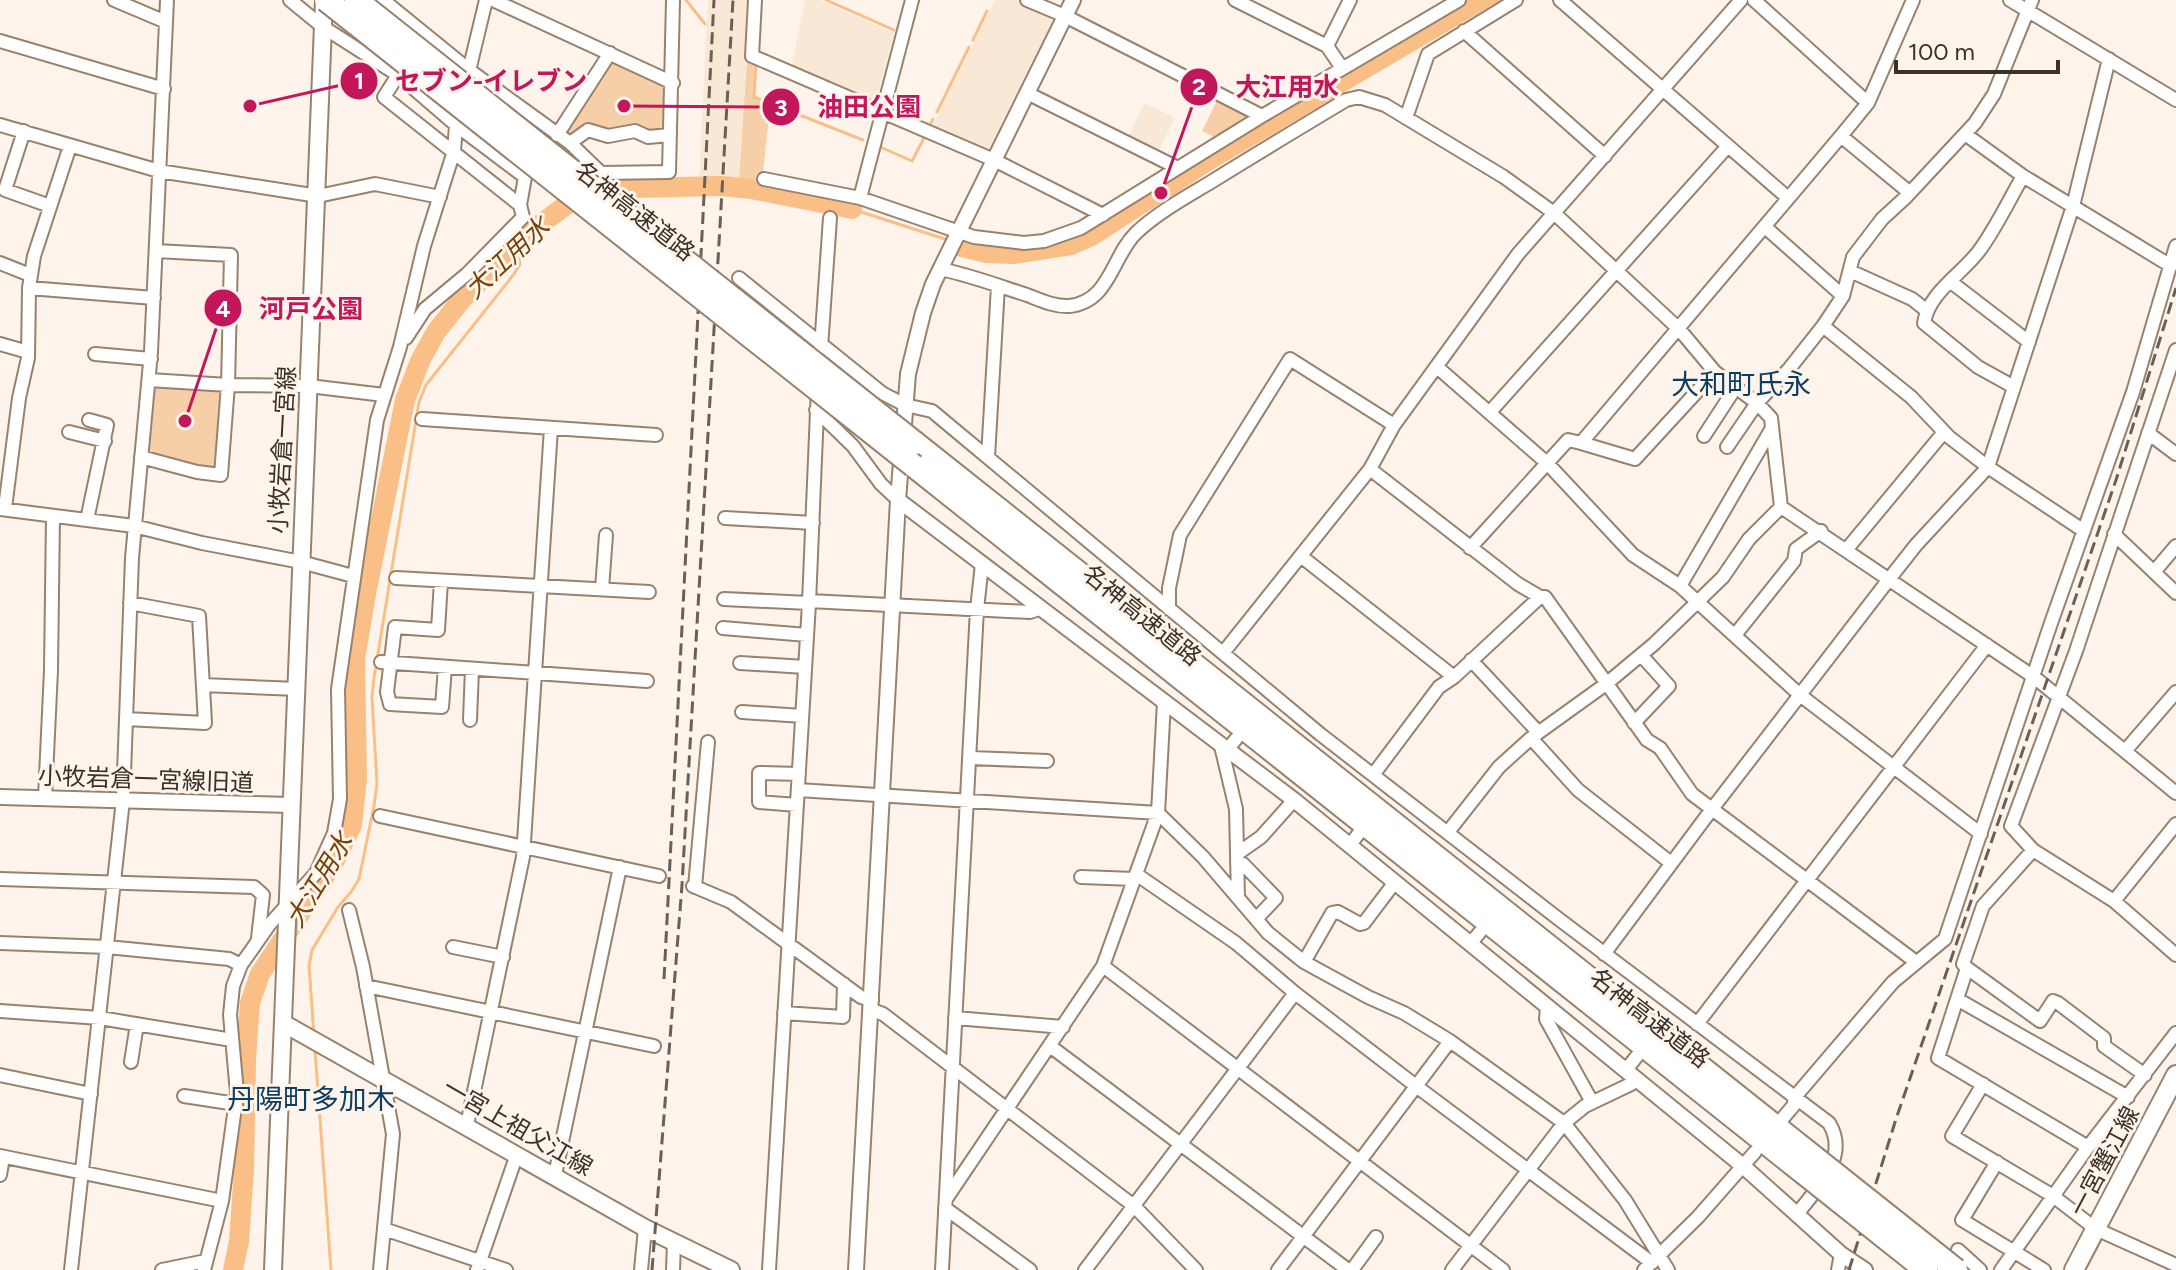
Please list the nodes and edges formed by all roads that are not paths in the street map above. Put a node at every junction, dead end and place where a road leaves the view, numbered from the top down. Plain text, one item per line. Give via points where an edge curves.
1 (114, 0) edge
2 (167, 0) edge
3 (290, 0) edge
4 (325, 0) edge
5 (356, 0) edge
6 (486, 0) edge
7 (493, 0) edge
8 (673, 0) edge
9 (755, 0) edge
10 (912, 0) edge
11 (1027, 0) edge
12 (1073, 0) edge
13 (1235, 0) edge
14 (1350, 0) edge
15 (1456, 0) edge
16 (1516, 0) edge
17 (1560, 0) edge
18 (1741, 0) edge
19 (1754, 0) edge
20 (1913, 0) edge
21 (2010, 0) edge
22 (388, 2) edge
23 (2030, 5) edge
24 (1065, 16) junction
25 (166, 22) junction
26 (323, 27) junction
27 (1464, 31) junction
28 (0, 41) edge
29 (1327, 46) junction
30 (610, 53) junction
31 (2109, 59) junction
32 (1342, 68) junction
33 (469, 70) junction
34 (398, 75) junction
35 (673, 83) junction
36 (1664, 88) junction
37 (164, 89) junction
38 (1027, 93) junction
39 (2176, 100) edge
40 (1868, 103) junction
41 (883, 112) junction
42 (1262, 116) junction
43 (1406, 118) junction
44 (0, 125) edge
45 (456, 125) junction
46 (24, 131) junction
47 (1965, 134) junction
48 (557, 135) junction
49 (670, 135) junction
50 (1841, 136) junction
51 (570, 143) junction
52 (70, 146) junction
53 (1728, 146) junction
54 (454, 151) junction
55 (1605, 156) junction
56 (994, 160) junction
57 (1178, 168) junction
58 (159, 171) junction
59 (2023, 176) junction
60 (764, 179) dead end
61 (1910, 193) junction
62 (318, 196) junction
63 (440, 197) junction
64 (860, 198) junction
65 (1788, 198) junction
66 (520, 205) junction
67 (50, 206) junction
68 (2073, 206) junction
69 (1554, 213) junction
70 (1103, 215) junction
71 (830, 218) dead end
72 (1765, 227) junction
73 (958, 234) junction
74 (2176, 246) edge
75 (156, 251) junction
76 (944, 262) junction
77 (0, 263) edge
78 (2171, 266) junction
79 (1617, 269) junction
80 (1850, 271) junction
81 (739, 278) dead end
82 (30, 282) junction
83 (1951, 282) junction
84 (998, 286) junction
85 (1843, 296) junction
86 (154, 298) junction
87 (1926, 310) junction
88 (1823, 326) junction
89 (1679, 329) junction
90 (2029, 342) junction
91 (0, 344) edge
92 (821, 344) junction
93 (400, 347) junction
94 (2176, 350) edge
95 (28, 352) junction
96 (95, 354) dead end
97 (151, 359) junction
98 (1437, 367) junction
99 (1715, 372) junction
100 (149, 380) junction
101 (228, 385) junction
102 (309, 386) junction
103 (1736, 387) junction
104 (2014, 387) junction
105 (384, 395) junction
106 (1757, 403) junction
107 (905, 405) junction
108 (816, 410) junction
109 (1490, 412) junction
110 (422, 419) dead end
111 (89, 420) dead end
112 (1394, 425) junction
113 (551, 428) junction
114 (1772, 428) junction
115 (69, 432) dead end
116 (1944, 432) junction
117 (2148, 433) junction
118 (656, 435) dead end
119 (1704, 436) dead end
120 (105, 441) junction
121 (1581, 443) junction
122 (1727, 447) dead end
123 (6, 450) edge
124 (2176, 454) edge
125 (141, 457) junction
126 (988, 457) junction
127 (1547, 463) junction
128 (1988, 467) junction
129 (1370, 469) junction
130 (898, 500) junction
131 (1781, 507) junction
132 (3, 508) edge
133 (53, 516) junction
134 (725, 518) dead end
135 (87, 520) junction
136 (813, 523) junction
137 (134, 526) junction
138 (1821, 531) junction
139 (2084, 531) junction
140 (2114, 534) junction
141 (606, 535) dead end
142 (2176, 546) edge
143 (1470, 548) junction
144 (1847, 549) junction
145 (1302, 557) junction
146 (301, 562) junction
147 (982, 564) junction
148 (2154, 572) junction
149 (353, 576) junction
150 (396, 578) dead end
151 (1890, 578) junction
152 (441, 581) junction
153 (1680, 586) junction
154 (542, 587) junction
155 (602, 589) junction
156 (649, 592) dead end
157 (2176, 593) edge
158 (1540, 597) junction
159 (724, 599) dead end
160 (1697, 601) junction
161 (809, 602) junction
162 (130, 603) junction
163 (892, 605) junction
164 (977, 609) junction
165 (1039, 609) junction
166 (1169, 609) junction
167 (723, 628) dead end
168 (807, 635) junction
169 (1735, 635) junction
170 (1987, 645) junction
171 (1223, 653) junction
172 (1641, 655) junction
173 (1471, 660) junction
174 (386, 662) junction
175 (740, 663) dead end
176 (445, 667) junction
177 (805, 667) junction
178 (472, 669) junction
179 (536, 673) junction
180 (1454, 677) junction
181 (2034, 677) junction
182 (647, 681) dead end
183 (1606, 684) junction
184 (203, 685) junction
185 (298, 689) junction
186 (2176, 692) edge
187 (1272, 694) junction
188 (1800, 695) junction
189 (2059, 697) junction
190 (1164, 702) junction
191 (1261, 707) dead end
192 (742, 712) dead end
193 (802, 716) junction
194 (126, 719) junction
195 (470, 720) dead end
196 (1634, 723) junction
197 (1535, 735) junction
198 (708, 742) dead end
199 (1228, 745) junction
200 (2125, 751) junction
201 (970, 758) junction
202 (1047, 761) dead end
203 (1895, 767) junction
204 (799, 774) junction
205 (1373, 775) junction
206 (798, 790) junction
207 (1393, 790) junction
208 (2176, 793) edge
209 (0, 797) edge
210 (881, 797) junction
211 (45, 798) junction
212 (123, 800) junction
213 (968, 800) junction
214 (1294, 800) junction
215 (1384, 802) dead end
216 (291, 805) junction
217 (797, 805) junction
218 (1712, 809) junction
219 (1158, 813) junction
220 (380, 816) dead end
221 (2176, 824) edge
222 (1448, 832) junction
223 (1981, 834) junction
224 (525, 846) junction
225 (2033, 850) junction
226 (1237, 858) junction
227 (1671, 863) junction
228 (620, 867) junction
229 (659, 876) dead end
230 (1081, 877) dead end
231 (1135, 877) junction
232 (0, 879) edge
233 (1807, 880) junction
234 (114, 882) junction
235 (1395, 882) junction
236 (1517, 886) junction
237 (1238, 898) junction
238 (1506, 900) dead end
239 (2114, 901) junction
240 (287, 910) junction
241 (349, 910) dead end
242 (1256, 919) junction
243 (1480, 932) dead end
244 (257, 941) junction
245 (0, 943) edge
246 (789, 944) junction
247 (1470, 944) junction
248 (107, 947) junction
249 (453, 947) dead end
250 (1604, 954) junction
251 (2176, 955) edge
252 (503, 957) junction
253 (1304, 962) junction
254 (1916, 962) junction
255 (241, 965) junction
256 (1103, 966) junction
257 (1967, 968) junction
258 (844, 984) junction
259 (366, 986) junction
260 (1295, 993) junction
261 (1957, 999) junction
262 (872, 1005) junction
263 (1547, 1007) junction
264 (0, 1011) edge
265 (492, 1012) junction
266 (784, 1013) junction
267 (100, 1018) junction
268 (955, 1018) junction
269 (283, 1023) junction
270 (137, 1024) junction
271 (1697, 1024) junction
272 (1063, 1027) junction
273 (585, 1031) junction
274 (232, 1040) junction
275 (1450, 1041) junction
276 (2174, 1041) edge
277 (654, 1046) dead end
278 (1050, 1046) junction
279 (1637, 1056) dead end
280 (131, 1062) dead end
281 (952, 1066) junction
282 (1237, 1068) junction
283 (1631, 1074) junction
284 (0, 1075) edge
285 (2145, 1075) junction
286 (2176, 1075) edge
287 (383, 1079) junction
288 (1983, 1084) junction
289 (1416, 1086) junction
290 (91, 1094) junction
291 (184, 1096) dead end
292 (2128, 1097) junction
293 (1794, 1098) junction
294 (1592, 1102) junction
295 (236, 1104) junction
296 (1008, 1108) junction
297 (1783, 1118) dead end
298 (1564, 1123) junction
299 (467, 1125) junction
300 (1179, 1144) junction
301 (2088, 1147) junction
302 (1755, 1152) dead end
303 (517, 1154) junction
304 (2, 1156) edge
305 (1359, 1161) junction
306 (1997, 1162) junction
307 (1743, 1166) junction
308 (1810, 1166) junction
309 (1527, 1169) junction
310 (81, 1173) junction
311 (0, 1175) edge
312 (555, 1175) junction
313 (2053, 1196) junction
314 (222, 1201) junction
315 (946, 1204) junction
316 (1134, 1206) junction
317 (1797, 1214) junction
318 (645, 1228) junction
319 (384, 1229) junction
320 (2101, 1231) junction
321 (1376, 1237) dead end
322 (1303, 1238) junction
323 (674, 1243) junction
324 (1471, 1246) junction
325 (2014, 1251) junction
326 (1841, 1254) junction
327 (1957, 1260) edge
328 (1652, 1263) edge
329 (479, 1265) edge
330 (2176, 1265) edge
331 (205, 1266) edge
332 (71, 1270) edge
333 (162, 1270) edge
334 (273, 1270) edge
335 (380, 1270) edge
336 (506, 1270) edge
337 (641, 1270) edge
338 (673, 1270) edge
339 (731, 1270) edge
340 (769, 1270) edge
341 (856, 1270) edge
342 (942, 1270) edge
343 (1030, 1270) edge
344 (1085, 1270) edge
345 (1196, 1270) edge
346 (1278, 1270) edge
347 (1350, 1270) edge
348 (1452, 1270) edge
349 (1503, 1270) edge
350 (1668, 1270) edge
351 (1838, 1270) edge
352 (1865, 1270) edge
353 (1926, 1270) edge
354 (1980, 1270) edge
355 (2001, 1270) edge
356 (2044, 1270) edge
357 (2074, 1270) edge

1 - 25 street
2 - 25 street
3 - 26 street
4 - 26 main road, 小牧岩倉一宮線
4 - 308 highway, 名神高速道路, bridge
5 - 308 highway, 名神高速道路, bridge via 915,443
6 - 33 street
7 - 30 street
8 - 35 street
9 - 41 street via 752,56
10 - 41 street
11 - 24 street
12 - 24 street
13 - 29 street
14 - 29 street
15 - 32 street
16 - 27 street
17 - 36 street
18 - 36 street
19 - 40 street
20 - 40 street
21 - 23 street
22 - 33 street
23 - 31 street
23 - 47 street via 1994,94
24 - 38 street
24 - 42 street
25 - 37 street
26 - 34 street
26 - 62 main road, 小牧岩倉一宮線
27 - 43 street via 1428,54
27 - 55 street
28 - 37 street
29 - 32 street
30 - 35 street
30 - 48 street
31 - 39 street
31 - 68 street
32 - 42 street
33 - 45 street
33 - 48 street
34 - 45 street
34 - 54 street via 384,97
35 - 49 street
36 - 53 street
36 - 55 street
37 - 58 street
38 - 56 street
38 - 57 street
40 - 50 street
41 - 56 street
41 - 64 street
42 - 57 street
43 - 69 street
43 - 84 street via 1369,99 1346,100 1135,233 1105,284 1082,301 1053,304
44 - 46 street
45 - 54 street
45 - 66 street via 525,177
46 - 52 street
46 - 67 street via 5,190
47 - 59 street
47 - 61 street
48 - 51 street
49 - 51 street via 648,137 635,131 608,136 588,130
49 - 51 street via 669,172 601,173
50 - 61 street
50 - 65 street
52 - 58 street
52 - 67 street
53 - 65 street
53 - 79 street
54 - 63 street
54 - 66 street
55 - 69 street
56 - 70 street
56 - 73 street
57 - 70 street
58 - 62 street
58 - 75 street
59 - 68 street
59 - 83 street via 1980,250
60 - 64 street
61 - 80 street via 1882,219 1853,257
62 - 63 street via 375,184
62 - 102 main road, 小牧岩倉一宮線
63 - 93 street
64 - 73 street
65 - 72 street
66 - 93 street via 523,217 425,309
67 - 82 street
68 - 78 street
68 - 90 street
69 - 79 street
69 - 98 street
70 - 73 street via 1044,241 997,242
71 - 92 street
72 - 85 street
72 - 89 street
73 - 76 street
74 - 78 street
75 - 86 street
75 - 101 street via 231,255
76 - 84 street
76 - 107 street via 914,342
77 - 82 street
78 - 139 street
79 - 89 street
79 - 109 street
80 - 85 street
80 - 87 street
81 - 92 street
82 - 86 street
82 - 95 street
83 - 87 street
83 - 90 street
84 - 126 street
85 - 88 street
86 - 97 street
87 - 104 street via 1924,323 1978,367
88 - 106 street
88 - 116 street via 1911,397
89 - 99 street
89 - 121 street
90 - 104 street
91 - 95 street
92 - 107 street
92 - 108 street
93 - 105 street
94 - 117 street
95 - 123 street
96 - 97 street
97 - 100 street
98 - 109 street
98 - 112 street
99 - 103 street
99 - 121 street via 1635,459
100 - 101 street
100 - 125 street
101 - 102 street
101 - 125 street via 221,475
102 - 105 street
102 - 146 main road, 小牧岩倉一宮線
103 - 106 street
103 - 119 street
104 - 128 street
105 - 149 street
106 - 114 street via 1771,418
106 - 122 street
107 - 126 street via 932,411
107 - 130 street
108 - 130 street
108 - 136 street
109 - 127 street
110 - 113 street
111 - 120 street via 107,425
112 - 129 street
112 - 166 street via 1290,359 1180,535
113 - 118 street
113 - 154 street
114 - 131 street
114 - 153 street
115 - 120 street
116 - 128 street
116 - 144 street
117 - 124 street
117 - 140 street
120 - 135 street
121 - 127 street via 1568,440
123 - 132 street
125 - 137 street
126 - 166 street
127 - 143 street
127 - 153 street via 1633,555
128 - 139 street
128 - 151 street
129 - 143 street
129 - 145 street
130 - 147 street
130 - 163 street
131 - 138 street
131 - 160 street
132 - 133 street
133 - 135 street
133 - 211 street
134 - 136 street
135 - 137 street
136 - 161 street
137 - 146 street
137 - 162 street
138 - 144 street
138 - 169 street via 1796,549 1794,561
139 - 181 street
140 - 148 street
140 - 189 street
141 - 155 street
142 - 148 street
143 - 158 street
144 - 151 street
145 - 171 street
145 - 180 street
146 - 149 street
146 - 185 main road, 小牧岩倉一宮線
147 - 164 street
147 - 165 street
148 - 157 street
149 - 240 street via 338,689 341,768 334,833 316,873
150 - 152 street
151 - 170 street
151 - 188 street
152 - 154 street
152 - 174 street via 438,630 395,627
153 - 160 street
154 - 155 street
154 - 179 street
155 - 156 street
158 - 173 street
158 - 183 street
159 - 161 street
160 - 169 street
160 - 172 street
161 - 163 street
161 - 168 street
162 - 184 street via 199,616
162 - 194 street
163 - 164 street
163 - 210 street
164 - 165 street
164 - 201 street
165 - 190 street
166 - 171 street
167 - 168 street
168 - 177 street
169 - 188 street
170 - 181 street
170 - 203 street
171 - 187 street
172 - 183 street
172 - 196 street via 1669,686
173 - 180 street
173 - 197 street
174 - 176 street
174 - 176 street via 390,704 442,707
175 - 177 street
176 - 178 street
177 - 193 street
178 - 179 street
178 - 195 street
179 - 182 street
179 - 224 street
180 - 205 street via 1439,687
181 - 189 street
181 - 223 street
183 - 196 street
183 - 197 street
184 - 185 street
184 - 194 street via 205,723
185 - 216 main road, 小牧岩倉一宮線
186 - 200 street
187 - 191 street
187 - 205 street
188 - 203 street
188 - 218 street
189 - 200 street
189 - 225 street via 2011,826
190 - 199 street
190 - 219 street
192 - 193 street
193 - 204 street
194 - 212 street
196 - 218 street via 1660,748 1692,794
197 - 222 street via 1499,767
197 - 227 street via 1578,790
198 - 246 street via 694,886 731,902
199 - 214 street
199 - 226 street
200 - 208 street
201 - 202 street
201 - 213 street
203 - 223 street
203 - 233 street
204 - 206 street
204 - 217 street via 759,773 759,802
205 - 207 street
206 - 210 street
206 - 217 street
207 - 215 street
207 - 222 street
209 - 211 street, 小牧岩倉一宮線旧道
210 - 213 street
210 - 262 street
211 - 212 street, 小牧岩倉一宮線旧道
212 - 216 street, 小牧岩倉一宮線旧道
212 - 234 street
213 - 219 street
213 - 268 street
214 - 226 street
214 - 235 street via 1354,839
216 - 240 main road, 小牧岩倉一宮線
217 - 246 street
218 - 227 street
218 - 233 street
219 - 231 street
219 - 237 street
220 - 224 street
221 - 239 street
222 - 236 street
223 - 254 street via 1945,939
224 - 228 street
224 - 252 street
225 - 239 street
225 - 257 street via 1983,906 1963,964
226 - 237 street
226 - 242 street via 1276,898
227 - 250 street
228 - 229 street
228 - 273 street
230 - 231 street
231 - 256 street
231 - 260 street via 1236,943
232 - 234 street
233 - 254 street
233 - 271 street
234 - 244 street via 254,887 263,895
234 - 248 street
235 - 247 street
235 - 253 street via 1364,923 1332,913
236 - 238 street
236 - 250 street
237 - 242 street
239 - 251 street
240 - 244 street
240 - 269 main road, 小牧岩倉一宮線
241 - 259 street
242 - 253 street
243 - 247 street
244 - 255 street
245 - 248 street
246 - 258 street
246 - 266 street
247 - 263 street
248 - 255 street via 229,959
248 - 267 street
249 - 252 street
250 - 271 street via 1671,1011
252 - 265 street
253 - 275 street
254 - 293 street
255 - 274 street via 233,986
256 - 272 street
256 - 282 street
257 - 261 street
257 - 285 street via 2040,1021 2053,1001 2058,1003
258 - 262 street
258 - 266 street via 843,1017
259 - 265 street
259 - 287 street
260 - 282 street
260 - 289 street
261 - 288 street via 1938,1058
261 - 292 street
262 - 281 street
262 - 341 street
263 - 283 street
263 - 294 street via 1546,1019
264 - 267 street
265 - 273 street
265 - 299 street
266 - 340 street
267 - 270 street
267 - 290 street
268 - 272 street
268 - 281 street
269 - 287 main road, 一宮上祖父江線
269 - 334 main road, 小牧岩倉一宮線
270 - 274 street
270 - 280 street
271 - 293 street
272 - 278 street
273 - 277 street
273 - 312 street
274 - 295 street
275 - 289 street
275 - 298 street
276 - 285 street
278 - 296 street
278 - 300 street
279 - 283 street
281 - 296 street
281 - 315 street
282 - 300 street
282 - 305 street
283 - 294 street via 1631,1084
283 - 307 street
284 - 290 street
285 - 292 street
286 - 320 main road, 一宮蟹江線
287 - 299 main road, 一宮上祖父江線
287 - 319 street via 393,1134
288 - 301 street
288 - 306 street via 1952,1136
289 - 305 street
289 - 309 street
290 - 310 street
291 - 295 street
292 - 301 street
293 - 297 street
293 - 317 street via 1829,1123 1837,1144 1827,1174
294 - 298 street
295 - 314 street
296 - 315 street
296 - 316 street
298 - 309 street
298 - 328 street via 1625,1200
299 - 303 main road, 一宮上祖父江線
300 - 316 street
300 - 322 street
301 - 313 street
302 - 307 street
303 - 312 main road, 一宮上祖父江線
303 - 329 street
304 - 310 street
304 - 311 street
305 - 322 street
305 - 324 street
306 - 313 street
306 - 325 street via 1962,1220
307 - 317 street
307 - 328 street
308 - 327 highway, 名神高速道路, bridge
308 - 353 highway, 名神高速道路, bridge
309 - 324 street
309 - 328 street
310 - 314 street
310 - 332 street
312 - 318 main road, 一宮上祖父江線
313 - 320 street
313 - 325 street
314 - 331 street
315 - 342 street
315 - 343 street
316 - 344 street
316 - 345 street
317 - 326 street
318 - 323 main road, 一宮上祖父江線
318 - 337 street
319 - 329 street
319 - 335 street
320 - 330 street
320 - 357 main road, 一宮蟹江線
321 - 347 street
322 - 346 street
322 - 347 street
323 - 338 street
323 - 339 main road, 一宮上祖父江線
324 - 348 street
324 - 349 street
325 - 355 street
325 - 356 street
326 - 351 street
326 - 352 street
327 - 354 street
328 - 350 street
329 - 336 street
331 - 333 street

